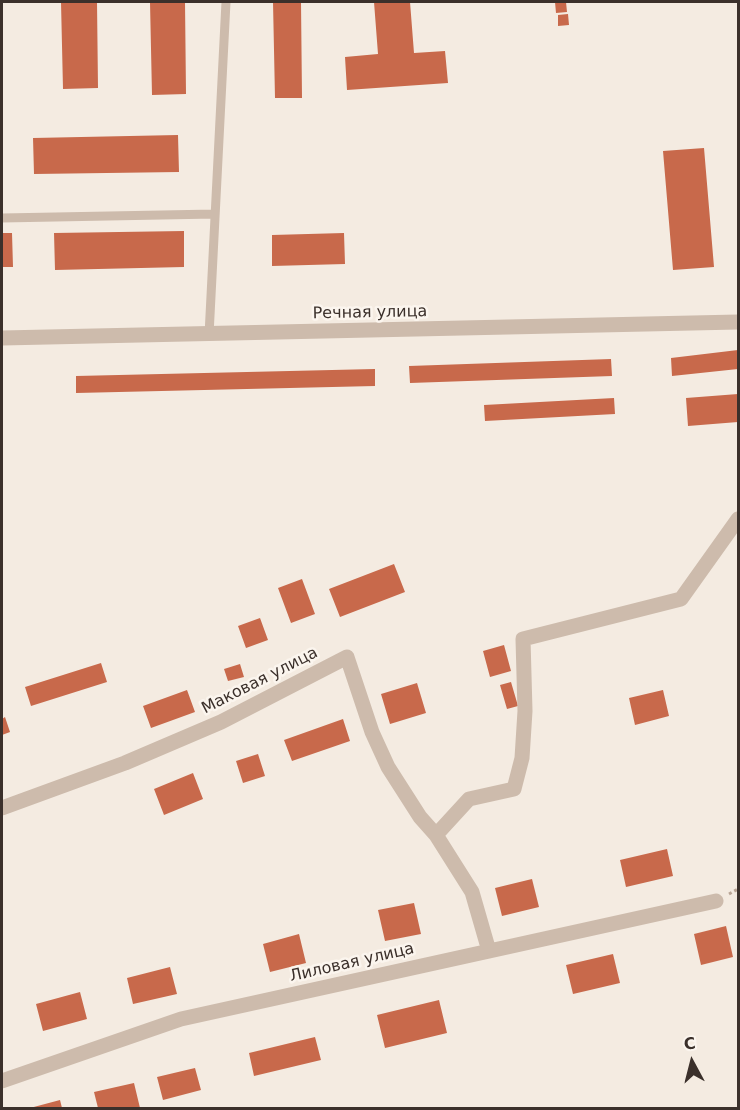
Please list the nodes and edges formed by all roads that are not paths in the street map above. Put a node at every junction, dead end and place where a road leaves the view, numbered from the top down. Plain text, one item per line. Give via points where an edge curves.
1 (226, 2) edge
2 (215, 214) junction
3 (2, 218) edge
4 (738, 322) edge
5 (209, 335) junction
6 (2, 338) edge
7 (738, 519) edge
8 (2, 808) edge
9 (436, 835) junction
10 (716, 901) dead end
11 (489, 951) junction
12 (2, 1081) edge

1 - 2 lane
2 - 3 lane
2 - 5 lane
4 - 5 street, Речная улица
5 - 6 street, Речная улица
7 - 9 street via 681,599 523,639 522,758 513,789 469,799
8 - 9 street, Маковая улица via 125,763 221,722 347,657 388,767
9 - 11 street, Маковая улица via 472,892
10 - 11 street, Лиловая улица
11 - 12 street, Лиловая улица via 181,1019

